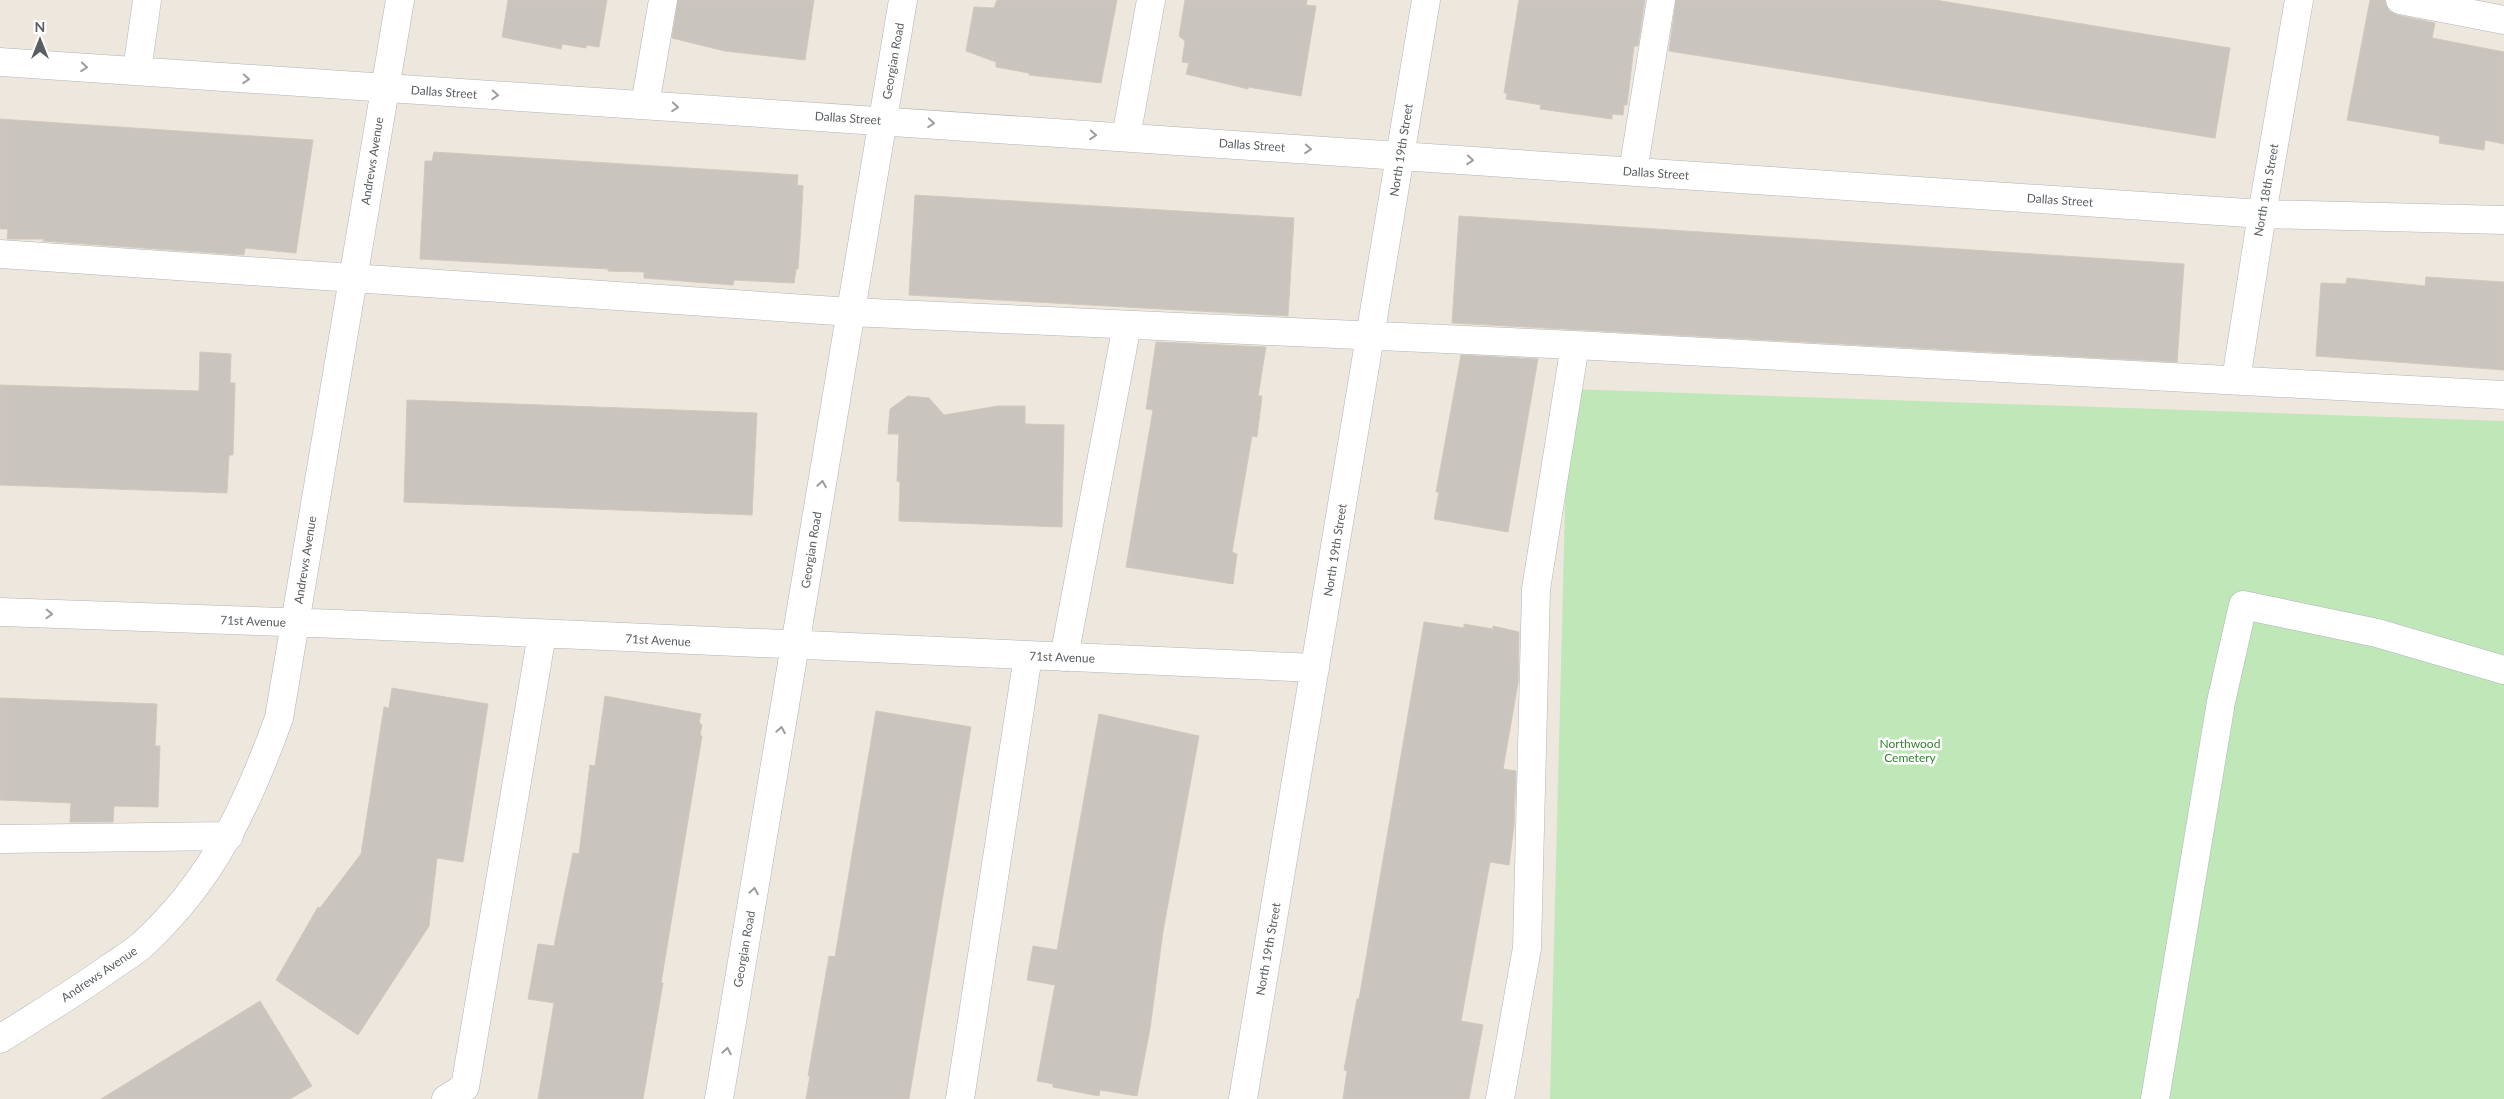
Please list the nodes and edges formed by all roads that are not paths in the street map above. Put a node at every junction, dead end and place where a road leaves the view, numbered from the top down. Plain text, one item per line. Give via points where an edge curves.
1 (147, 0) edge
2 (400, 0) edge
3 (663, 0) edge
4 (903, 0) edge
5 (1151, 0) edge
6 (1426, 0) edge
7 (1661, 0) edge
8 (2299, 0) edge
9 (2400, 0) edge
10 (2464, 6) edge
11 (2504, 20) edge
12 (0, 62) edge
13 (137, 71) junction
14 (384, 88) junction
15 (645, 105) junction
16 (882, 120) junction
17 (1126, 137) junction
18 (1400, 155) junction
19 (1633, 171) junction
20 (2262, 214) junction
21 (2504, 220) edge
22 (0, 254) edge
23 (353, 276) junction
24 (851, 312) junction
25 (1127, 325) junction
26 (1370, 337) junction
27 (1574, 345) junction
28 (2236, 380) junction
29 (2504, 395) edge
30 (0, 612) edge
31 (295, 623) junction
32 (542, 634) junction
33 (795, 646) junction
34 (1028, 656) junction
35 (1064, 657) junction
36 (1315, 668) junction
37 (2504, 670) edge
38 (229, 836) junction
39 (0, 838) edge
40 (0, 1039) edge
41 (446, 1099) edge
42 (719, 1099) edge
43 (960, 1099) edge
44 (1243, 1099) edge
45 (1500, 1099) edge
46 (2155, 1099) edge

1 - 13 street
2 - 14 street, Andrews Avenue
3 - 15 street
4 - 16 street, Georgian Road
5 - 17 street
6 - 18 street, North 19th Street
7 - 19 street
8 - 20 street, North 18th Street
9 - 10 street
10 - 11 street
12 -> 13 street, Dallas Street
13 -> 14 street, Dallas Street
14 -> 15 street, Dallas Street
14 - 23 street, Andrews Avenue
15 -> 16 street, Dallas Street
16 -> 17 street, Dallas Street
16 - 24 street, Georgian Road
17 -> 18 street, Dallas Street
18 -> 19 street, Dallas Street
18 - 26 street, North 19th Street
19 - 20 street, Dallas Street
20 - 21 street, Dallas Street
20 - 28 street, North 18th Street
22 - 23 street
23 - 24 street
23 - 31 street, Andrews Avenue
24 - 25 street
33 -> 24 street, Georgian Road
25 - 26 street
25 - 35 street
26 - 27 street
26 - 36 street, North 19th Street
27 - 28 street
27 - 45 street via 1536,589 1527,948
28 - 29 street
30 -> 31 street, 71st Avenue
31 - 32 street, 71st Avenue
31 - 38 street, Andrews Avenue via 279,718 256,781
32 - 33 street, 71st Avenue
32 - 41 street via 465,1087
33 - 34 street, 71st Avenue
42 -> 33 street, Georgian Road
34 - 35 street, 71st Avenue
34 - 43 street
35 - 36 street, 71st Avenue
36 - 44 street, North 19th Street
37 - 46 street via 2377,634 2243,605 2221,702
38 - 39 street
38 - 40 street, Andrews Avenue via 195,888 141,946 82,988

